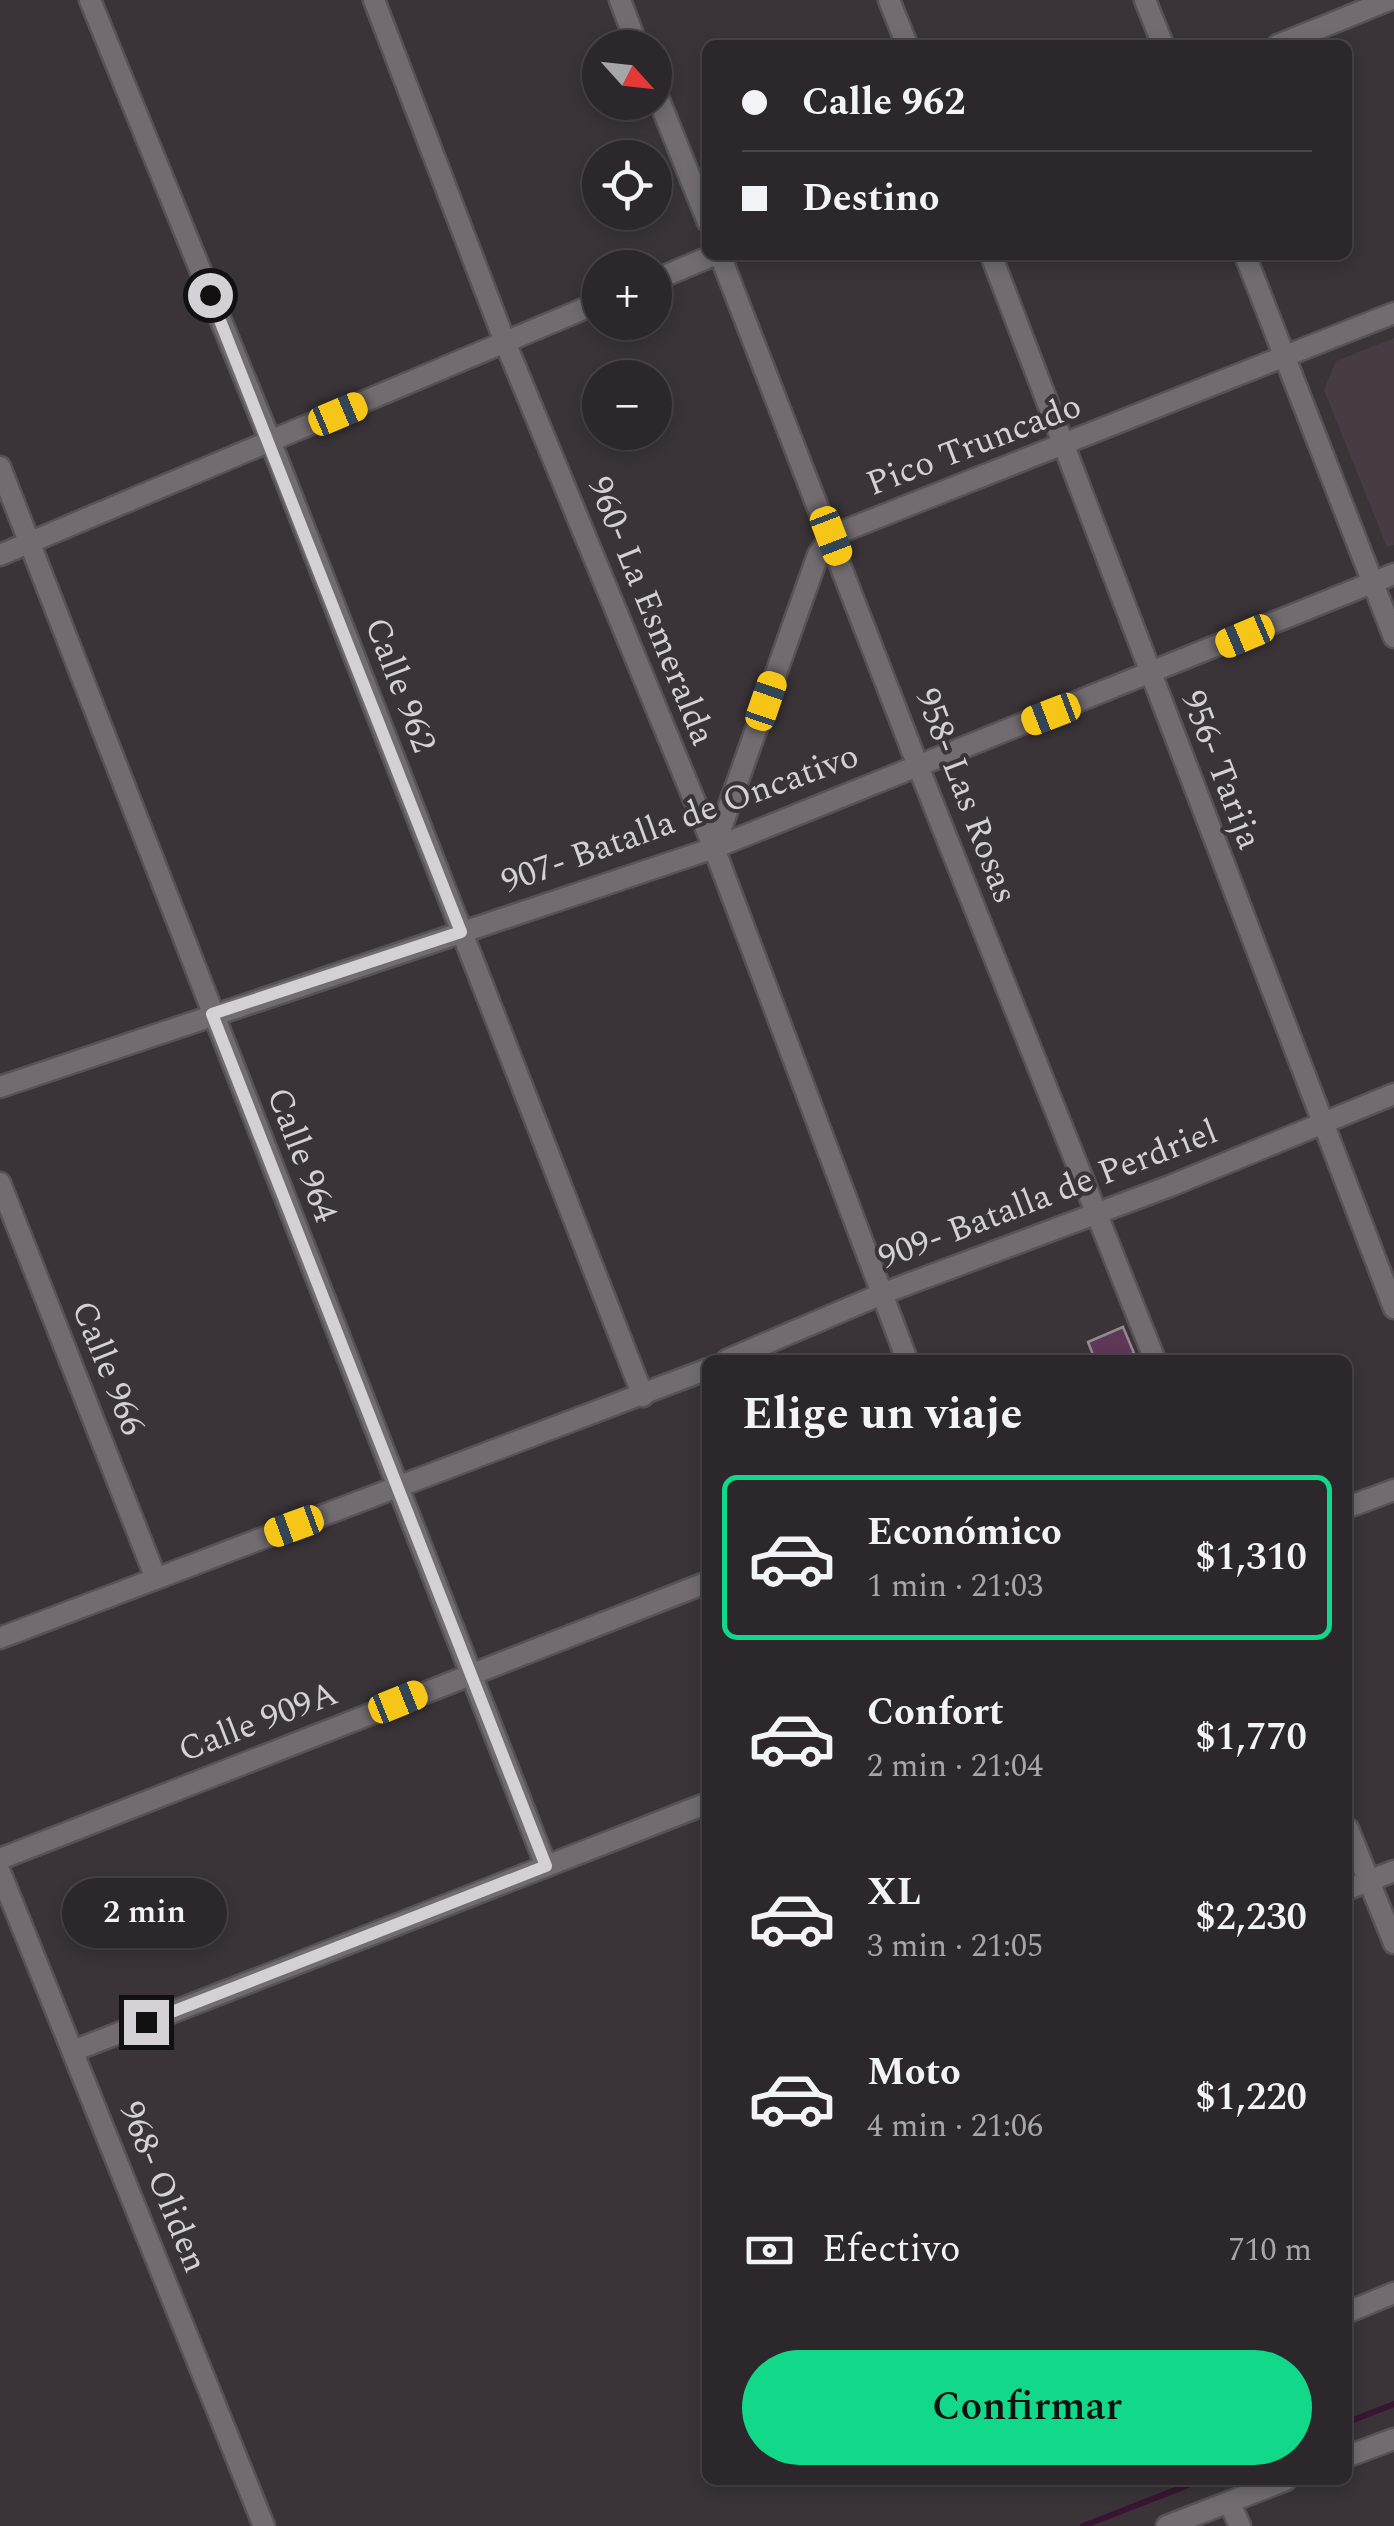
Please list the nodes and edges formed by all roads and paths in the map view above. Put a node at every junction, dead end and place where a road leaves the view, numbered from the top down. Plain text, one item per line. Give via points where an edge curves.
1 (90, 0) edge
2 (374, 0) edge
3 (620, 0) edge
4 (889, 0) edge
5 (1145, 0) edge
6 (1389, 0) edge
7 (631, 30) edge
8 (905, 40) edge
9 (1161, 40) edge
10 (1290, 40) edge
11 (667, 120) edge
12 (702, 207) edge
13 (705, 260) edge
14 (719, 260) edge
15 (993, 260) edge
16 (1247, 260) edge
17 (672, 273) edge
18 (582, 310) edge
19 (1394, 312) edge
20 (504, 342) junction
21 (1285, 356) junction
22 (270, 443) junction
23 (1066, 445) junction
24 (0, 467) edge
25 (831, 536) junction
26 (32, 542) junction
27 (0, 555) edge
28 (1394, 574) edge
29 (1372, 583) junction
30 (1394, 637) edge
31 (1150, 676) junction
32 (918, 766) junction
33 (714, 848) junction
34 (461, 932) junction
35 (212, 1014) junction
36 (0, 1087) edge
37 (1394, 1094) edge
38 (1323, 1123) junction
39 (0, 1183) edge
40 (1097, 1214) junction
41 (884, 1293) junction
42 (1394, 1308) edge
43 (740, 1355) edge
44 (905, 1355) edge
45 (1153, 1355) edge
46 (702, 1371) edge
47 (643, 1396) junction
48 (398, 1488) junction
49 (1394, 1490) edge
50 (1352, 1506) edge
51 (155, 1576) junction
52 (702, 1584) edge
53 (0, 1638) edge
54 (470, 1674) junction
55 (702, 1805) edge
56 (1352, 1840) edge
57 (0, 1858) edge
58 (546, 1866) junction
59 (0, 1872) edge
60 (1394, 1872) edge
61 (1369, 1880) junction
62 (1352, 1887) edge
63 (1394, 1943) edge
64 (73, 2051) junction
65 (1394, 2292) edge
66 (1352, 2310) edge
67 (1394, 2438) edge
68 (1352, 2454) edge
69 (1273, 2485) edge
70 (1229, 2502) junction
71 (264, 2526) edge
72 (1167, 2526) edge
73 (1240, 2526) edge

1 - 22 street, Calle 962
2 - 20 street, 960- La Esmeralda
3 - 7 street
4 - 8 street
5 - 9 street
6 - 10 street
11 - 12 street
13 - 17 street
14 - 25 street, 958- Las Rosas
15 - 23 street, 956- Tarija
16 - 21 street
18 - 20 street
19 - 21 street, Pico Truncado
20 - 22 street
20 - 33 street, 960- La Esmeralda
21 - 23 street, Pico Truncado
21 - 29 street
22 - 26 street
22 - 34 street, Calle 962
23 - 25 street, Pico Truncado
23 - 31 street, 956- Tarija
24 - 26 street, Calle 964
25 - 32 street, 958- Las Rosas
25 - 33 street via 818,554
26 - 27 street
26 - 35 street, Calle 964
28 - 29 street, 907- Batalla de Oncativo
29 - 30 street
29 - 31 street, 907- Batalla de Oncativo
31 - 32 street, 907- Batalla de Oncativo
31 - 38 street, 956- Tarija
32 - 33 street, 907- Batalla de Oncativo
32 - 40 street, 958- Las Rosas
33 - 34 street, 907- Batalla de Oncativo
33 - 41 street, 960- La Esmeralda
34 - 35 street, 907- Batalla de Oncativo
34 - 47 street, Calle 962
35 - 36 street, 907- Batalla de Oncativo
35 - 48 street, Calle 964
37 - 38 street, 909- Batalla de Perdriel
38 - 40 street, 909- Batalla de Perdriel
38 - 42 street, 956- Tarija
39 - 51 street, Calle 966
40 - 41 street, 909- Batalla de Perdriel
40 - 45 street, 958- Las Rosas
41 - 43 street, 909- Batalla de Perdriel
41 - 44 street, 960- La Esmeralda
46 - 47 street
47 - 48 street
48 - 51 street
48 - 54 street, Calle 964
49 - 50 street
51 - 53 street
52 - 54 street, Calle 909A
54 - 57 street, Calle 909A
54 - 58 street, Calle 964
55 - 58 street
56 - 61 street
58 - 64 street
59 - 64 street, 968- Oliden
60 - 61 street
61 - 62 street
61 - 63 street
64 - 71 street, 968- Oliden
65 - 66 street
67 - 68 street
69 - 70 street
70 - 72 street
70 - 73 street

